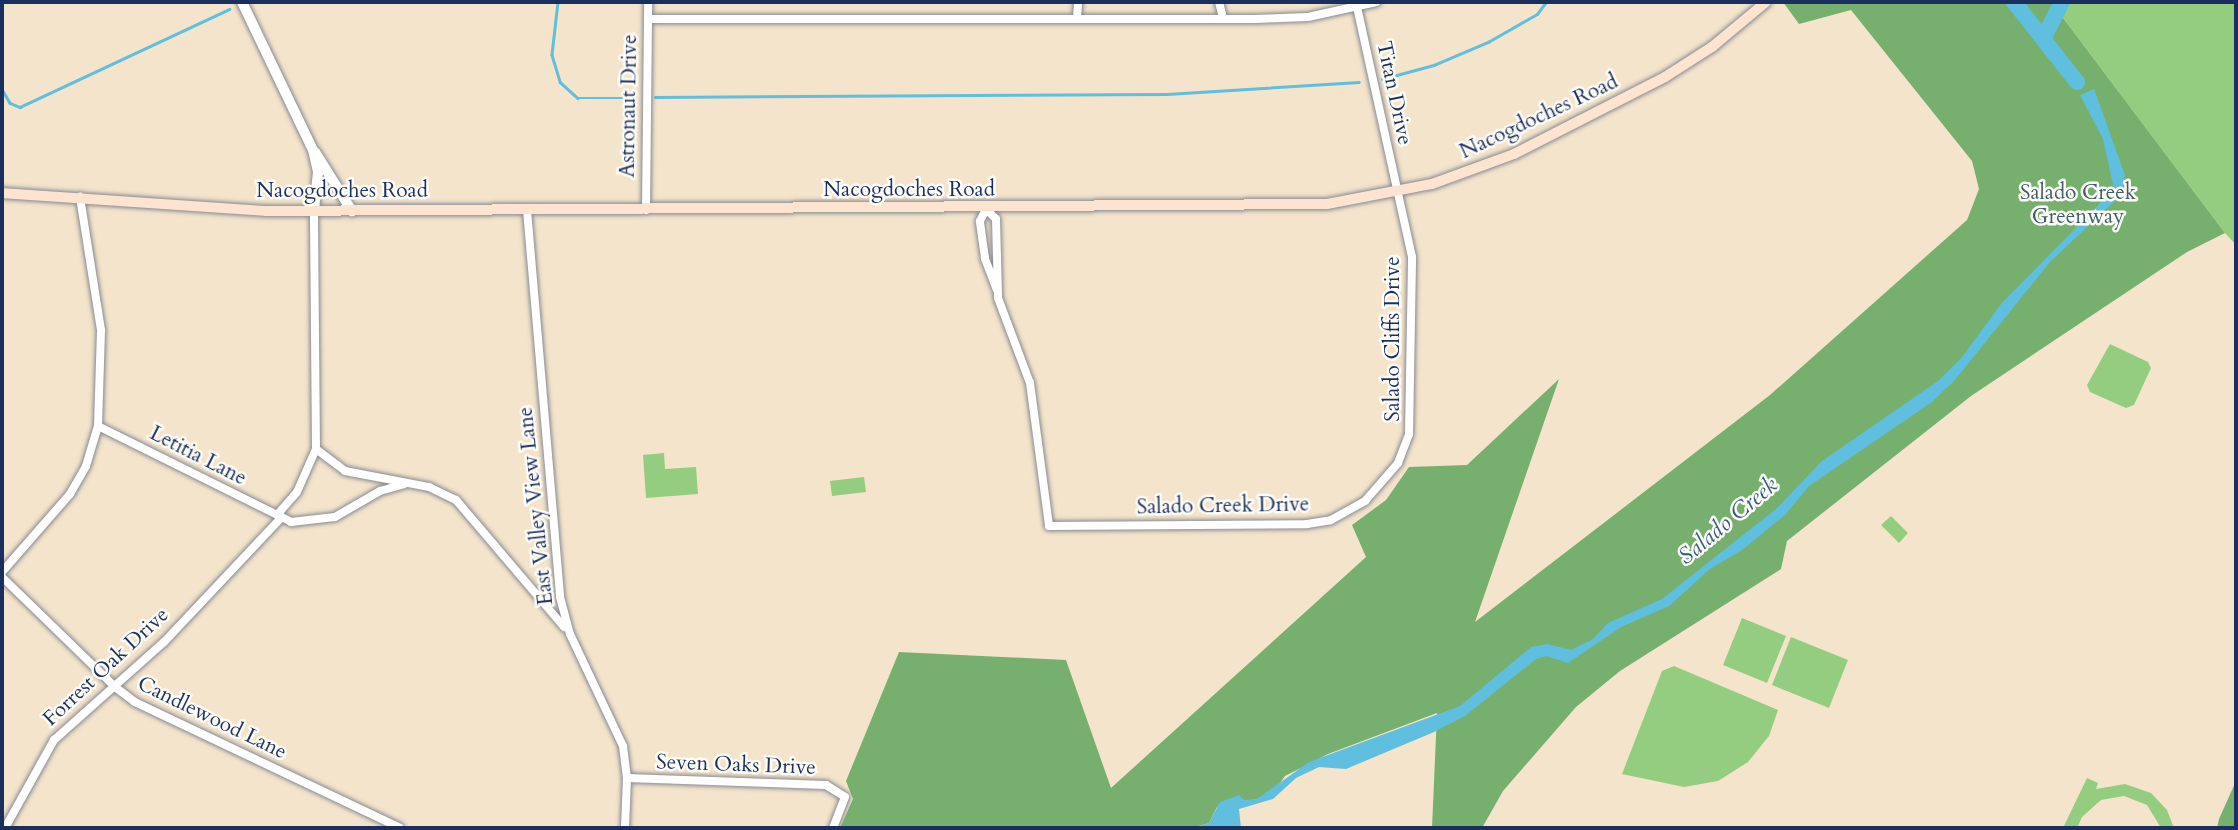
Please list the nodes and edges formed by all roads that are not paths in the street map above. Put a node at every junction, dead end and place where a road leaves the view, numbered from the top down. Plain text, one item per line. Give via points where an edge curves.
1 (242, 2) edge
2 (648, 2) edge
3 (1078, 2) edge
4 (1219, 2) edge
5 (1377, 2) edge
6 (1766, 2) edge
7 (1356, 4) edge
8 (1223, 18) junction
9 (648, 19) junction
10 (1077, 19) junction
11 (313, 150) junction
12 (1400, 192) junction
13 (2, 193) edge
14 (80, 197) junction
15 (986, 209) junction
16 (527, 210) junction
17 (646, 210) junction
18 (314, 211) junction
19 (352, 211) junction
20 (997, 290) junction
21 (98, 426) junction
22 (316, 449) junction
23 (1385, 481) joint
24 (404, 484) junction
25 (279, 516) junction
26 (2, 574) edge
27 (570, 634) junction
28 (115, 687) junction
29 (627, 779) junction
30 (5, 828) edge
31 (400, 828) edge
32 (625, 828) edge
33 (833, 828) edge

1 - 11 street
2 - 9 street, Astronaut Drive
3 - 10 street
4 - 8 street
5 - 7 street
6 - 12 main road, Nacogdoches Road via 1712,47 1588,119 1484,167
7 - 8 street via 1308,16
7 - 12 street, Titan Drive
8 - 10 street
9 - 10 street
9 - 17 street, Astronaut Drive
11 - 18 street via 318,172
11 - 19 street
12 - 15 main road, Nacogdoches Road via 1275,208
12 - 23 street, Salado Cliffs Drive via 1411,242 1411,420 1405,448
13 - 14 main road, Nacogdoches Road
14 - 18 main road, Nacogdoches Road
14 - 21 street via 101,330
15 - 17 main road, Nacogdoches Road
15 - 20 street via 980,221 985,258
15 - 20 street via 996,219
16 - 17 main road, Nacogdoches Road
16 - 19 main road, Nacogdoches Road
16 - 27 street, East Valley View Lane via 558,581
18 - 19 main road, Nacogdoches Road
18 - 22 street
20 - 23 street, Salado Creek Drive via 1030,383 1049,526 1319,522 1365,501
21 - 25 street, Letitia Lane
21 - 26 street via 86,466 70,494
22 - 24 street via 345,471
22 - 25 street, Forrest Oak Drive via 297,492
24 - 25 street, Letitia Lane via 380,491 335,517 291,522
24 - 27 street via 429,487 464,506
25 - 28 street, Forrest Oak Drive
26 - 28 street, Candlewood Lane
27 - 29 street, East Valley View Lane via 618,730
28 - 30 street, Forrest Oak Drive via 44,752
28 - 31 street, Candlewood Lane via 135,702
29 - 32 street, East Valley View Lane
29 - 33 street, Seven Oaks Drive via 816,785 842,792 845,804

